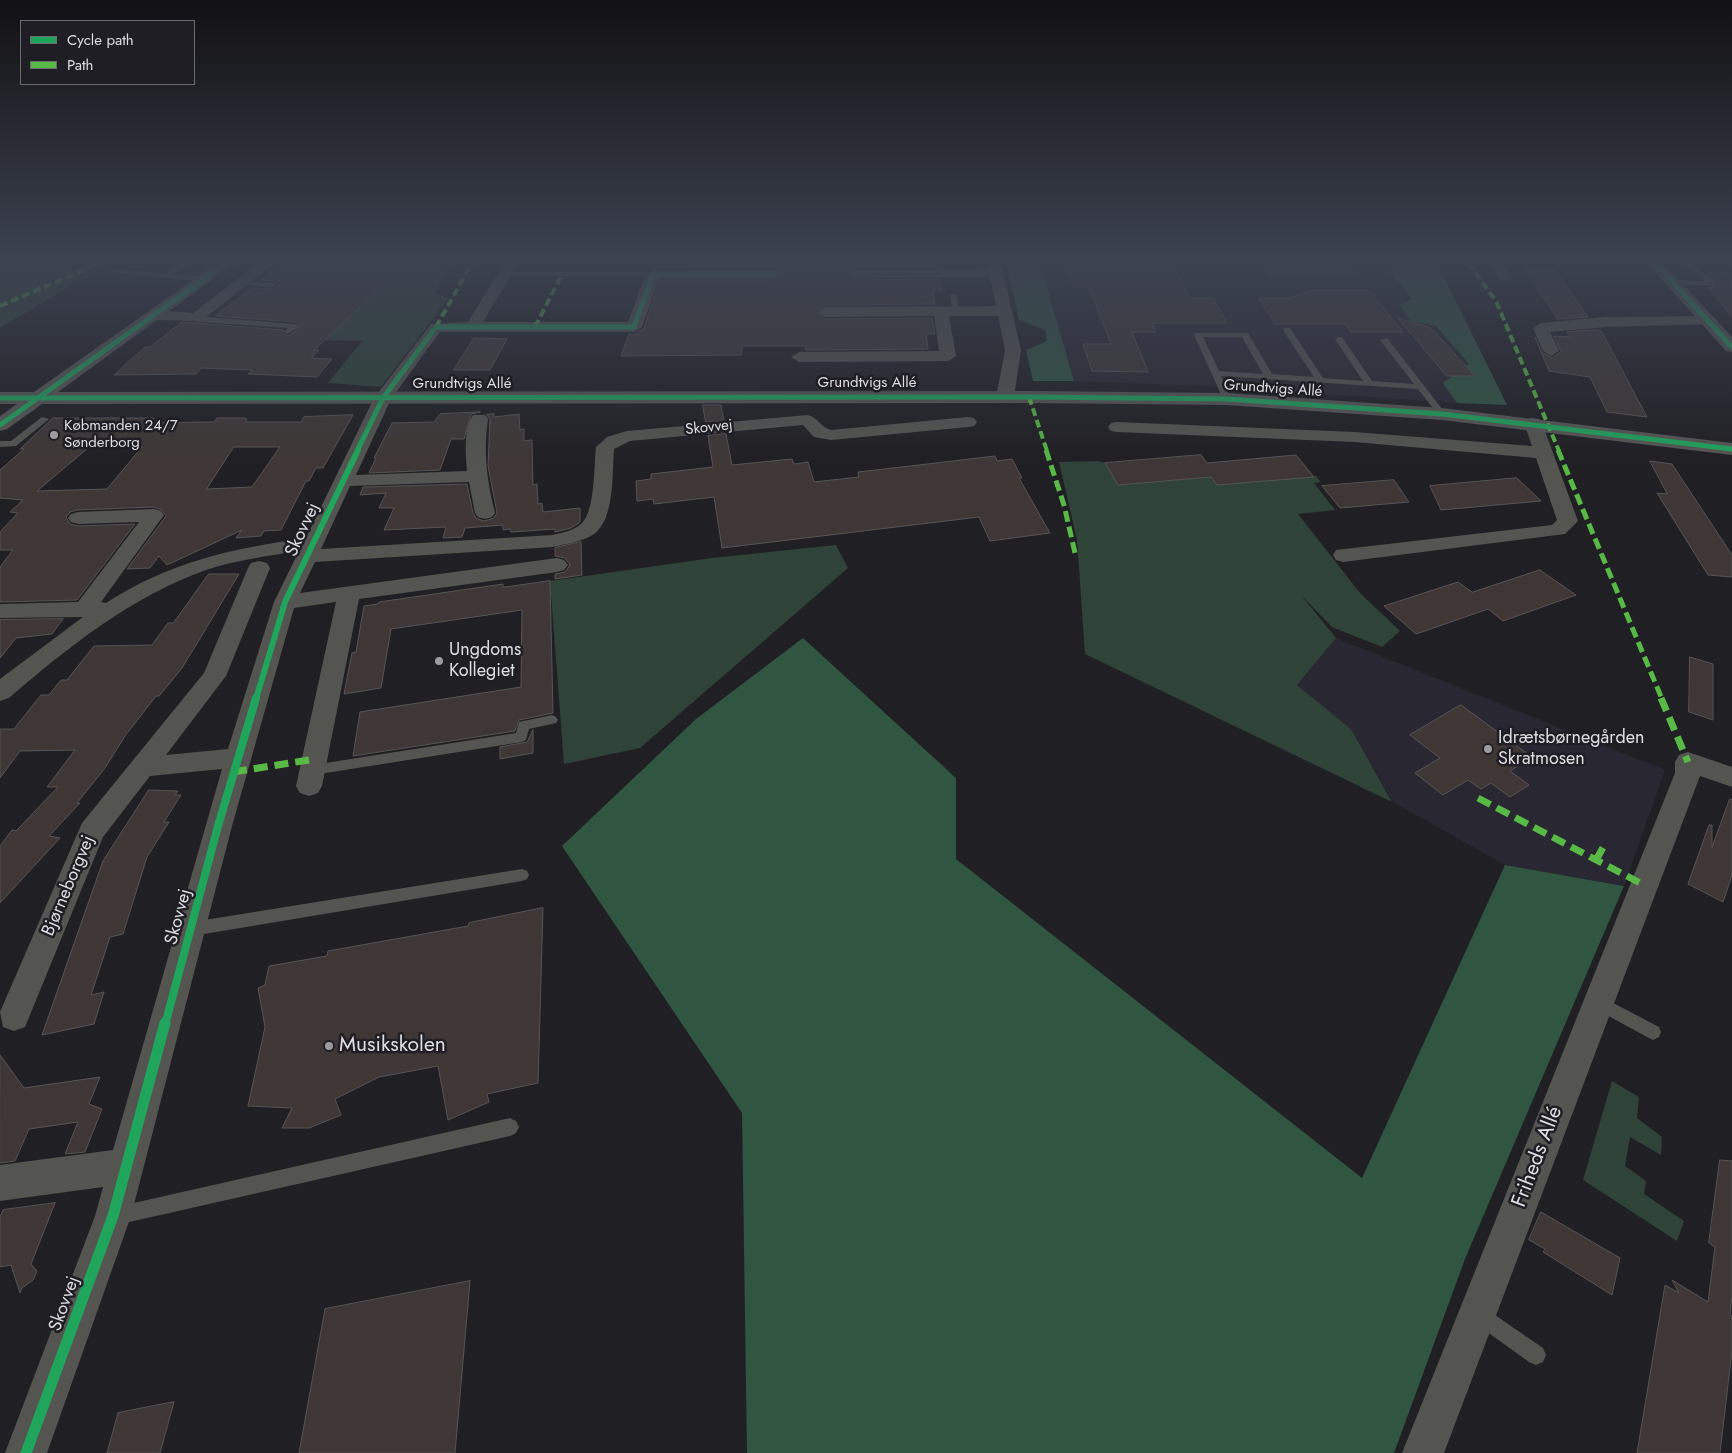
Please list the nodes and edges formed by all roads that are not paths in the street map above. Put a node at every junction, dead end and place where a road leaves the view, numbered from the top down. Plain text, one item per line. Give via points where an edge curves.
1 (1287, 330) dead end
2 (132, 331) edge
3 (433, 331) edge
4 (949, 331) edge
5 (1009, 331) edge
6 (1542, 331) edge
7 (1720, 331) edge
8 (1339, 339) dead end
9 (1384, 340) dead end
10 (1729, 340) edge
11 (1551, 351) dead end
12 (799, 357) dead end
13 (1216, 373) junction
14 (1269, 377) junction
15 (1320, 380) junction
16 (1370, 384) junction
17 (1421, 387) junction
18 (1005, 397) junction
19 (0, 398) edge
20 (37, 398) junction
21 (383, 398) junction
22 (1227, 399) junction
23 (1442, 414) junction
24 (45, 419) dead end
25 (479, 420) dead end
26 (968, 422) dead end
27 (1533, 423) junction
28 (0, 424) edge
29 (1117, 427) dead end
30 (0, 444) edge
31 (1732, 449) edge
32 (1545, 453) junction
33 (476, 476) junction
34 (342, 481) junction
35 (485, 513) dead end
36 (78, 518) dead end
37 (310, 550) junction
38 (1343, 555) dead end
39 (556, 565) dead end
40 (258, 568) dead end
41 (349, 593) junction
42 (285, 602) junction
43 (86, 608) junction
44 (112, 609) junction
45 (0, 611) edge
46 (0, 692) edge
47 (552, 720) dead end
48 (238, 758) junction
49 (143, 767) junction
50 (1732, 777) edge
51 (311, 778) joint
52 (522, 875) dead end
53 (192, 929) junction
54 (1598, 1001) junction
55 (14, 1016) dead end
56 (1653, 1032) dead end
57 (510, 1127) dead end
58 (126, 1166) junction
59 (0, 1183) edge
60 (113, 1216) junction
61 (1478, 1313) junction
62 (1536, 1355) dead end
63 (26, 1453) edge
64 (1423, 1453) edge

1 - 15 lane
2 - 20 street
3 - 21 street, Skovvej
4 - 12 street via 948,356
5 - 18 street via 1013,350
6 - 11 street
7 - 10 street
8 - 16 lane
9 - 17 lane
13 - 14 lane
13 - 14 lane via 1198,335 1245,335
13 - 22 lane
14 - 15 lane
15 - 16 lane
16 - 17 lane
17 - 23 lane
18 - 21 street, Grundtvigs Allé
18 - 22 street, Grundtvigs Allé
19 - 20 street, Grundtvigs Allé
20 - 21 street, Grundtvigs Allé
20 - 28 street
21 - 34 street, Skovvej
22 - 23 street, Grundtvigs Allé
23 - 27 street, Grundtvigs Allé
24 - 30 lane via 13,444
25 - 33 street via 474,444
26 - 37 street, Skovvej via 831,435 820,433 808,420 778,421 627,436 613,440 605,447 597,515 590,527 576,535 553,541
27 - 31 street, Grundtvigs Allé
27 - 32 street
29 - 32 street via 1355,438
32 - 38 street via 1568,521 1558,530
33 - 34 street
33 - 35 street
34 - 37 street, Skovvej
36 - 43 street via 154,515
37 - 42 street, Skovvej
37 - 44 street via 236,555 198,566 158,583
39 - 41 street
40 - 49 street, Bjørneborgvej via 214,676
41 - 42 street
41 - 51 street
42 - 48 street, Skovvej
43 - 44 street
43 - 45 street
44 - 46 street
47 - 51 lane via 523,725 522,737
48 - 49 street
48 - 53 street, Skovvej
49 - 55 street, Bjørneborgvej via 92,831
50 - 54 street, Friheds Allé via 1688,762 1688,772
52 - 53 lane
53 - 58 street, Skovvej
54 - 56 lane
54 - 61 street, Friheds Allé
57 - 60 lane
58 - 59 street
58 - 60 street, Skovvej
60 - 63 street, Skovvej
61 - 62 lane
61 - 64 street, Friheds Allé

